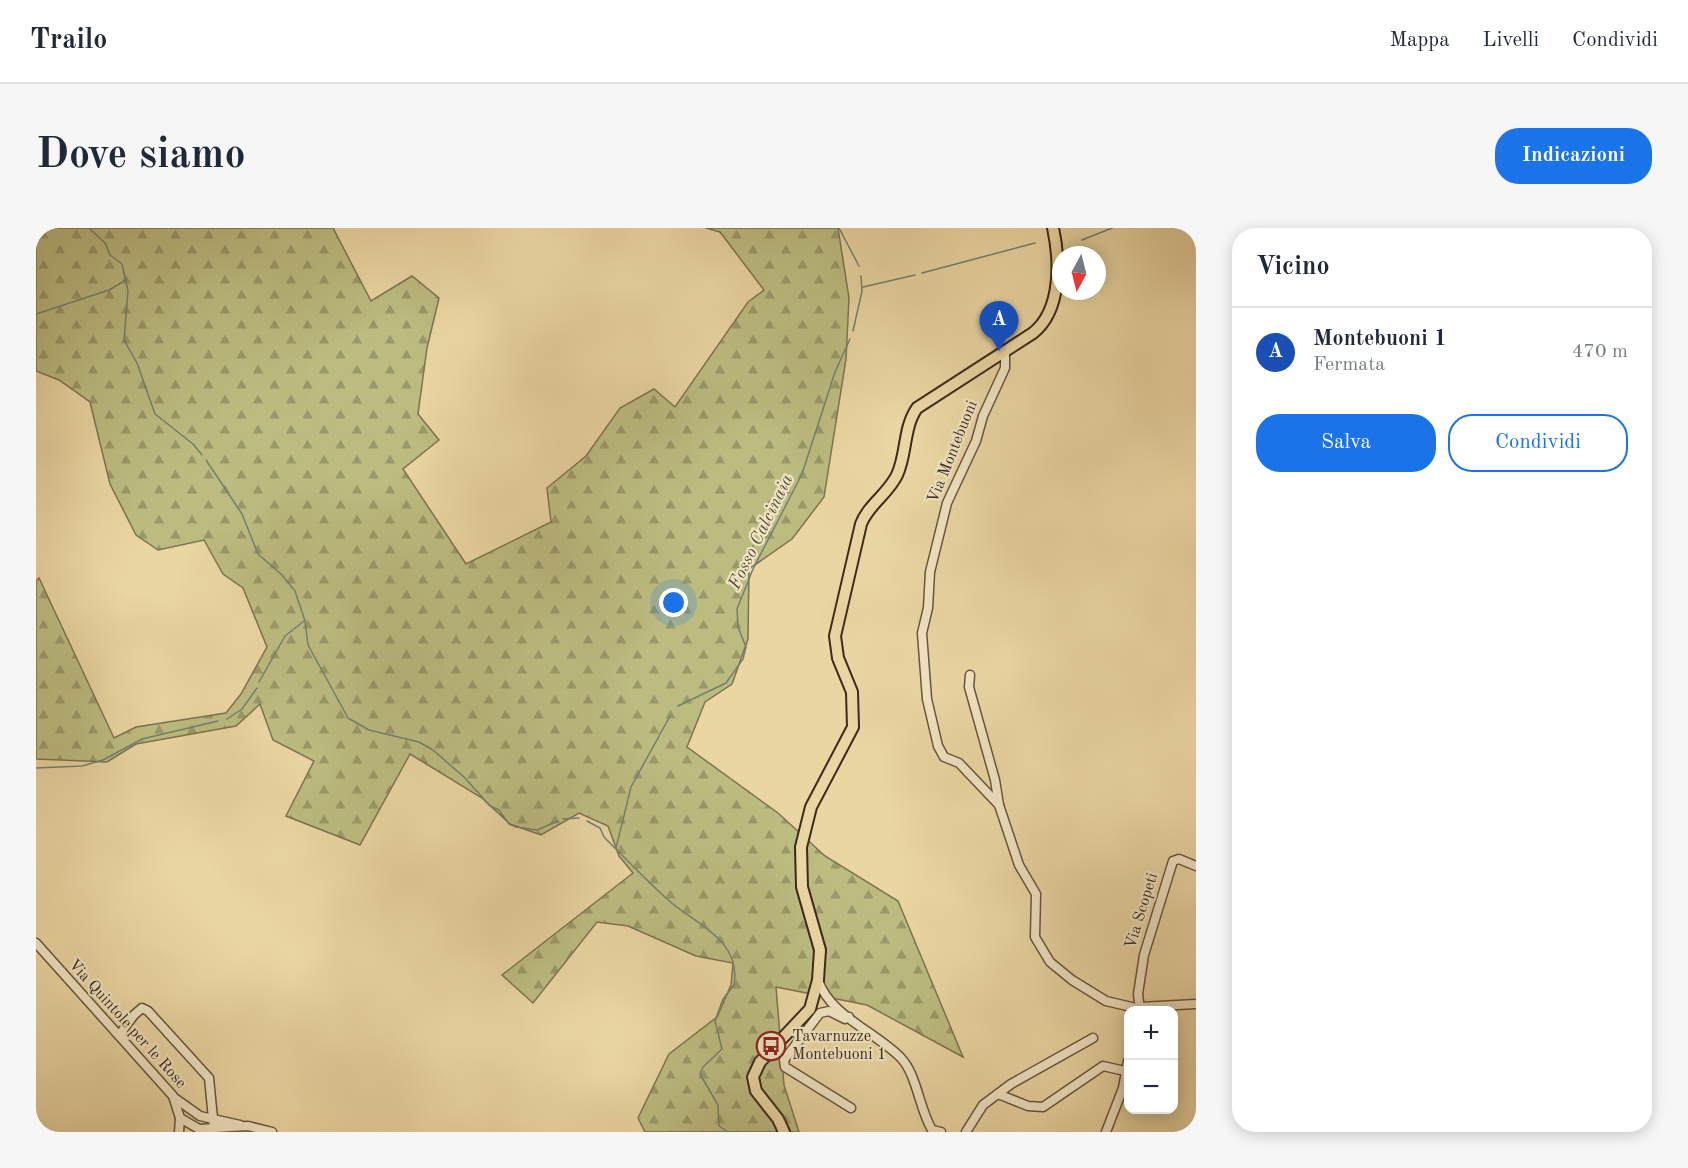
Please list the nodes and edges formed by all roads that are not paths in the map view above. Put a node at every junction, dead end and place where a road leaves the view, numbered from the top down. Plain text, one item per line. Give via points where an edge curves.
1 (1053, 228) edge
2 (1005, 351) junction
3 (970, 675) dead end
4 (999, 805) junction
5 (1196, 866) edge
6 (36, 943) edge
7 (822, 1002) junction
8 (1196, 1004) edge
9 (1127, 1006) edge
10 (1140, 1006) edge
11 (1174, 1006) edge
12 (850, 1017) junction
13 (120, 1034) junction
14 (794, 1036) junction
15 (1093, 1038) dead end
16 (1124, 1071) edge
17 (1124, 1080) edge
18 (998, 1094) junction
19 (173, 1096) junction
20 (851, 1108) dead end
21 (193, 1113) junction
22 (180, 1118) junction
23 (213, 1124) junction
24 (189, 1129) edge
25 (179, 1132) edge
26 (272, 1132) edge
27 (784, 1132) edge
28 (941, 1132) edge
29 (966, 1132) edge
30 (1106, 1132) edge

1 - 2 main road via 1057,256 1050,312 1039,328
2 - 4 street, Via Montebuoni via 1005,368 947,503 930,572 922,633 927,699 938,746 944,757 960,763
2 - 7 main road via 917,408 897,476 861,524 834,644 852,692 854,727 811,807 801,847 802,887 820,950 818,980
3 - 4 street via 969,687
4 - 9 street, Via Montebuoni via 1019,865 1036,894 1035,937 1050,962 1106,1001
5 - 10 street, Via Scopeti via 1179,859 1173,861 1144,956
6 - 13 street, Via Quintole per le Rose
7 - 12 street
7 - 14 main road
8 - 11 street, Via Montebuoni
12 - 14 street via 845,1019 829,1011 820,1013
12 - 28 street via 903,1061 922,1114 932,1130
13 - 19 street, Via Quintole per le Rose via 137,1059
13 - 23 street via 137,1010 146,1010 209,1078
14 - 20 street via 785,1067
14 - 27 main road via 760,1062 753,1077 756,1091
15 - 18 street
16 - 18 street via 1103,1066 1043,1107 1028,1106
17 - 30 street
18 - 29 street via 983,1106
19 - 21 street
19 - 22 street, Via Quintole per le Rose
21 - 22 street
21 - 23 street
21 - 24 street
22 - 24 street
22 - 25 street, Via Quintole per le Rose
23 - 24 street
23 - 26 street via 225,1120

